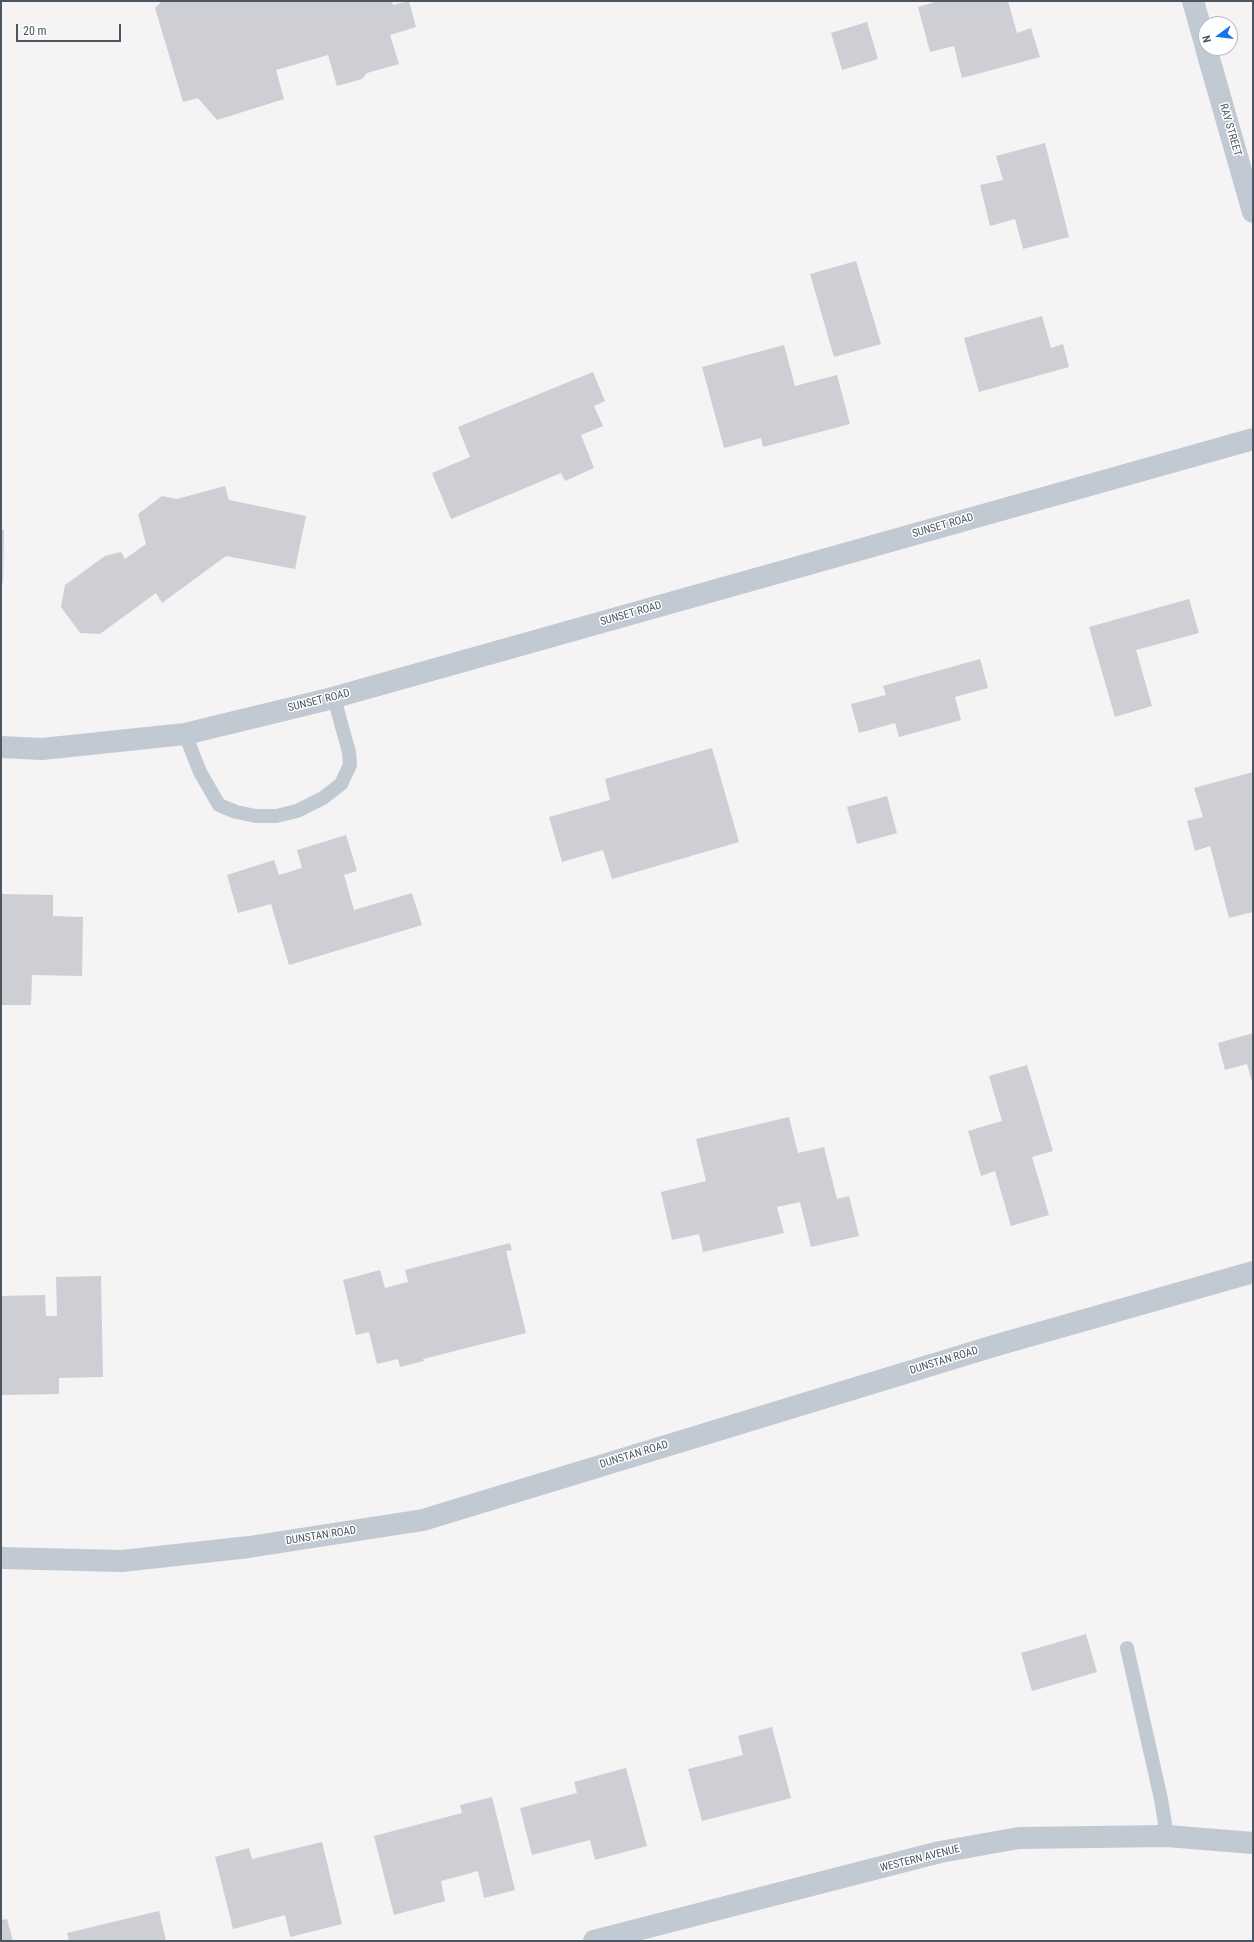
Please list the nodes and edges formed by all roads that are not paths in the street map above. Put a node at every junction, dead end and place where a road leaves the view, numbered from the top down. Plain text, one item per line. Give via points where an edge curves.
1 (1193, 1) edge
2 (1198, 19) edge
3 (1209, 56) edge
4 (1253, 212) edge
5 (1253, 439) edge
6 (334, 698) junction
7 (185, 734) junction
8 (1, 747) edge
9 (1253, 1272) edge
10 (1, 1558) edge
11 (1127, 1648) dead end
12 (1167, 1836) junction
13 (1253, 1843) edge
14 (594, 1941) edge

1 - 2 street, RAY STREET
3 - 4 street, RAY STREET
5 - 6 street, SUNSET ROAD
6 - 7 street, SUNSET ROAD
6 - 7 lane via 349,752 350,765 341,784 323,798 296,811 276,816 256,816 219,805 200,772
7 - 8 street, SUNSET ROAD via 42,748
9 - 10 street, DUNSTAN ROAD via 997,1345 423,1520 249,1547 122,1561
11 - 12 lane
12 - 13 street, WESTERN AVENUE
12 - 14 street, WESTERN AVENUE via 1019,1838 940,1852

